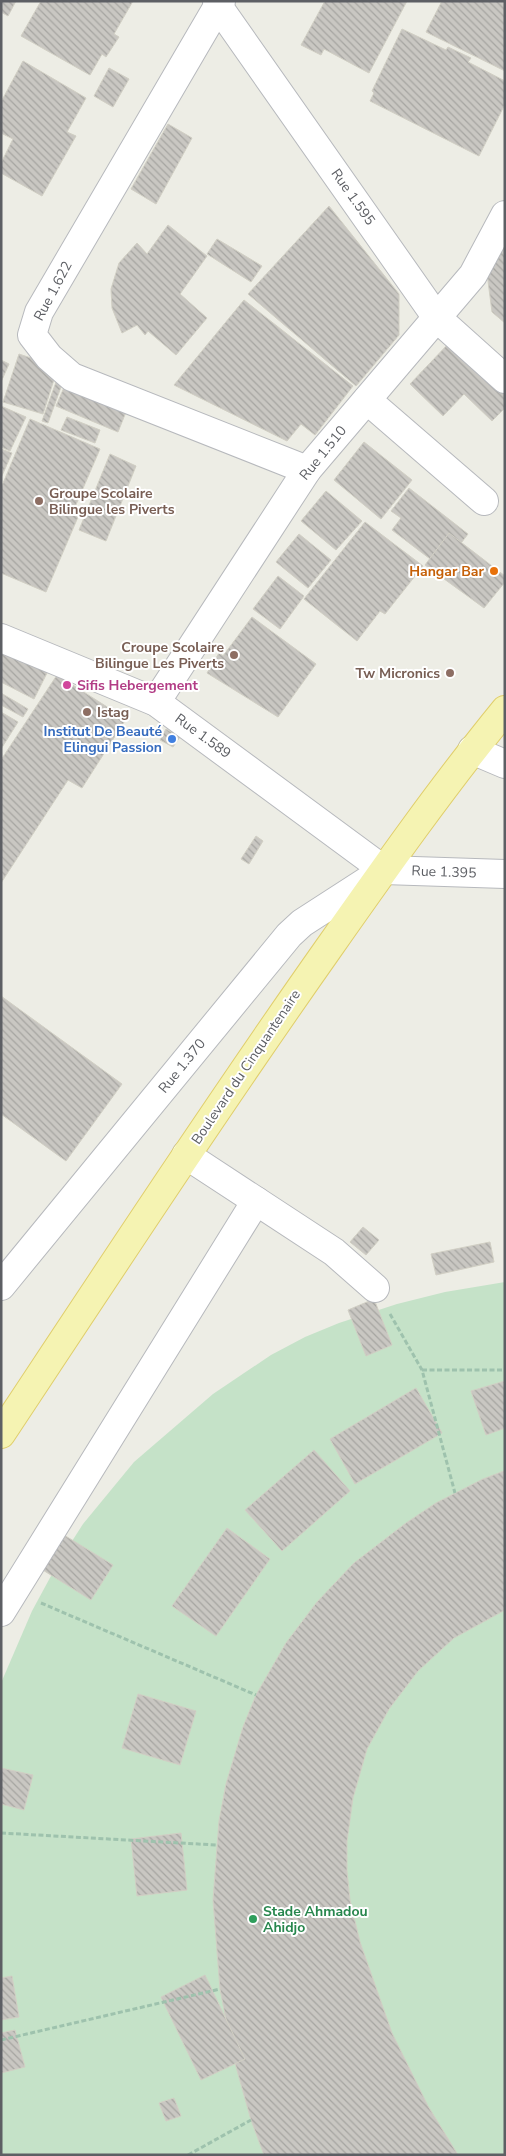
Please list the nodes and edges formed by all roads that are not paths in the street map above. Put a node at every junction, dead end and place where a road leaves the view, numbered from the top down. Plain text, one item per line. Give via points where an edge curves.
1 (219, 3) edge
2 (505, 215) edge
3 (438, 318) junction
4 (505, 379) edge
5 (367, 400) junction
6 (307, 470) junction
7 (484, 501) dead end
8 (1, 638) edge
9 (156, 702) junction
10 (505, 710) edge
11 (472, 750) junction
12 (505, 764) edge
13 (384, 870) junction
14 (505, 874) edge
15 (186, 1155) junction
16 (256, 1201) junction
17 (4, 1277) edge
18 (375, 1288) road end
19 (1, 1434) edge
20 (8, 1602) edge

1 - 3 street, Rue 1.595
1 - 6 street, Rue 1.622 via 39,312 32,336 72,377
2 - 3 street, Rue 1.510 via 472,275
3 - 4 street, Rue 1.595
3 - 5 street, Rue 1.510
5 - 6 street, Rue 1.510
5 - 7 street
6 - 9 street, Rue 1.510
8 - 9 street, Rue 1.589
9 - 13 street, Rue 1.589
10 - 11 main road, Boulevard du Cinquantenaire
11 - 12 street
11 - 13 main road, Boulevard du Cinquantenaire
13 - 14 street, Rue 1.395
13 - 15 main road, Boulevard du Cinquantenaire
13 - 17 street, Rue 1.370 via 302,923 289,935
15 - 16 street
15 - 19 main road, Boulevard du Cinquantenaire
16 - 18 street via 334,1252
16 - 20 street

